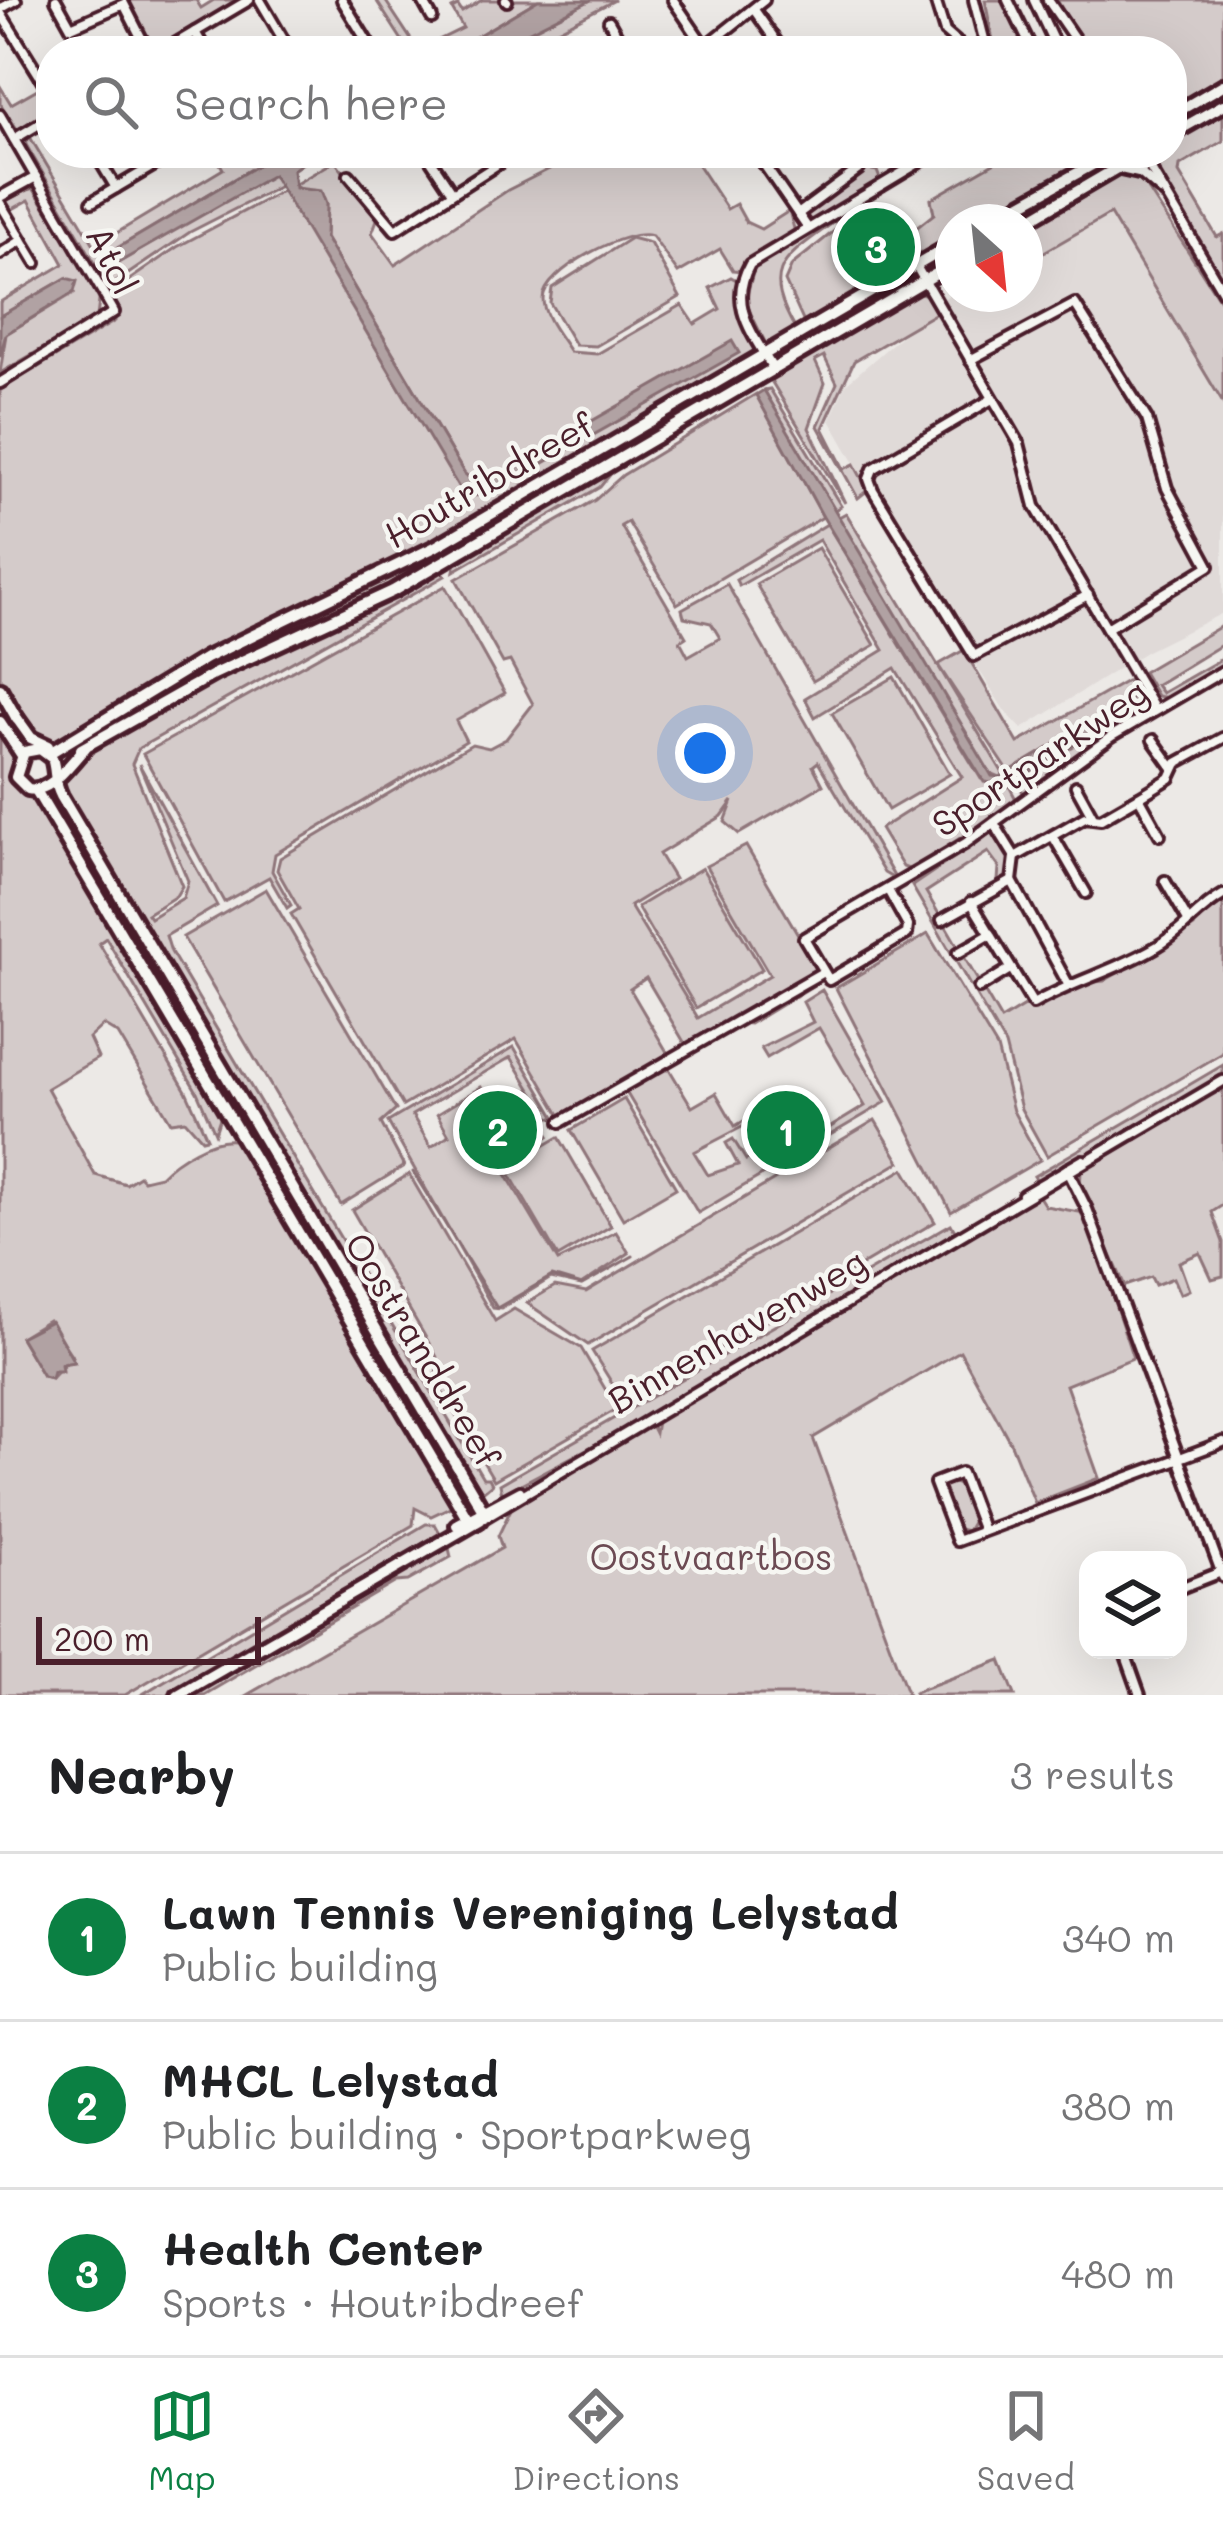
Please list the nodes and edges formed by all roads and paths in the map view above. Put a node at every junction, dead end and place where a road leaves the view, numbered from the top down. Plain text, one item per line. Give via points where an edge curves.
1 (16, 0) edge
2 (56, 0) edge
3 (249, 0) edge
4 (260, 0) edge
5 (342, 0) edge
6 (422, 0) edge
7 (673, 0) edge
8 (764, 0) edge
9 (935, 0) edge
10 (974, 0) edge
11 (1008, 0) edge
12 (1034, 0) edge
13 (1048, 0) edge
14 (0, 11) edge
15 (754, 11) junction
16 (432, 18) dead end
17 (609, 21) dead end
18 (195, 32) junction
19 (144, 36) edge
20 (188, 36) edge
21 (197, 36) edge
22 (281, 36) edge
23 (364, 36) edge
24 (618, 36) edge
25 (694, 36) edge
26 (720, 36) edge
27 (772, 36) edge
28 (950, 36) edge
29 (983, 36) edge
30 (1026, 36) edge
31 (1051, 36) edge
32 (1071, 36) edge
33 (36, 70) edge
34 (1223, 85) edge
35 (1223, 105) edge
36 (1187, 106) edge
37 (0, 115) edge
38 (1187, 125) edge
39 (36, 126) edge
40 (14, 139) junction
41 (104, 168) edge
42 (153, 168) edge
43 (436, 168) edge
44 (487, 168) edge
45 (766, 168) edge
46 (860, 168) edge
47 (909, 168) edge
48 (1082, 168) edge
49 (1104, 168) edge
50 (1151, 168) edge
51 (349, 175) dead end
52 (36, 176) junction
53 (116, 188) junction
54 (452, 192) junction
55 (0, 200) edge
56 (92, 202) dead end
57 (1020, 204) edge
58 (1043, 211) edge
59 (798, 214) junction
60 (807, 226) junction
61 (22, 240) junction
62 (0, 254) edge
63 (935, 255) edge
64 (36, 262) dead end
65 (916, 266) junction
66 (935, 275) edge
67 (924, 281) junction
68 (1223, 292) edge
69 (764, 354) junction
70 (970, 360) junction
71 (774, 370) junction
72 (0, 383) edge
73 (992, 399) junction
74 (1088, 595) junction
75 (1107, 628) junction
76 (1223, 670) edge
77 (0, 689) edge
78 (1155, 710) junction
79 (16, 717) junction
80 (3, 726) edge
81 (78, 736) junction
82 (1222, 739) edge
83 (1153, 740) dead end
84 (24, 753) junction
85 (1173, 768) junction
86 (53, 770) junction
87 (1076, 786) dead end
88 (37, 792) junction
89 (1138, 797) junction
90 (1094, 819) junction
91 (994, 823) junction
92 (1160, 835) dead end
93 (1053, 836) junction
94 (1015, 857) junction
95 (1012, 881) junction
96 (1165, 881) dead end
97 (888, 890) junction
98 (1085, 893) dead end
99 (1223, 895) edge
100 (971, 902) junction
101 (1187, 919) junction
102 (942, 920) dead end
103 (991, 934) junction
104 (958, 953) dead end
105 (1010, 969) junction
106 (823, 972) junction
107 (1068, 984) junction
108 (979, 988) dead end
109 (1223, 1082) edge
110 (561, 1123) dead end
111 (1069, 1172) junction
112 (1223, 1442) edge
113 (1180, 1458) junction
114 (477, 1516) junction
115 (983, 1532) junction
116 (1222, 1575) edge
117 (1187, 1586) edge
118 (1127, 1659) edge
119 (178, 1695) edge
120 (1140, 1695) edge

1 - 14 street
2 - 19 street via 70,27 124,4
3 - 18 street
4 - 22 street
5 - 23 street
6 - 16 street
7 - 25 street
8 - 15 street
9 - 28 street
10 - 29 street
11 - 30 street
12 - 31 street
13 - 32 street
14 - 33 street
15 - 26 street
15 - 27 street
17 - 24 street
18 - 20 street
18 - 21 street
34 - 36 main road
35 - 38 main road
37 - 40 street, Atol
39 - 40 street
40 - 52 street, Atol
41 - 53 street
42 - 53 street
43 - 54 street
44 - 54 street
45 - 59 street
46 - 59 street
47 - 60 street
48 - 57 main road
49 - 58 main road
50 - 68 street
51 - 54 street via 395,230
52 - 55 street
52 - 72 street, Atol via 114,312
53 - 56 street
55 - 61 street
59 - 60 street
60 - 69 street via 744,275 740,307
61 - 62 street
61 - 64 street
63 - 65 main road, Houtribdreef
65 - 67 street
65 - 69 main road, Houtribdreef
66 - 67 main road, Houtribdreef
67 - 70 street
67 - 71 main road, Houtribdreef
69 - 71 street
69 - 81 main road, Houtribdreef via 435,547 206,658
70 - 73 street
70 - 75 street via 1075,304 1147,419 1167,488 1208,566
71 - 86 main road, Houtribdreef via 393,590 214,674
73 - 74 street via 1018,442 1035,506
73 - 74 street via 872,469 873,490 974,656
74 - 75 street
75 - 78 street
76 - 78 street, Sportparkweg
77 - 79 main road
78 - 91 street, Sportparkweg
79 - 81 main road via 49,746
79 - 84 main road
80 - 84 main road
81 - 86 main road, Houtribdreef
82 - 85 street
83 - 85 street
84 - 86 main road
84 - 86 main road, Oostranddreef via 27,782 40,785
84 - 88 main road, Oostranddreef via 18,781
85 - 89 street
86 - 88 main road
86 - 114 main road, Oostranddreef
87 - 90 street
88 - 114 main road, Oostranddreef
89 - 90 street
89 - 92 street
90 - 93 street
91 - 94 street
91 - 97 street, Sportparkweg
93 - 94 street
93 - 98 street
94 - 95 street
95 - 100 street
95 - 107 street
96 - 101 street
97 - 106 street, Sportparkweg via 805,938
97 - 106 street via 907,934 829,980
99 - 101 street
100 - 102 street
100 - 103 street
101 - 107 street via 1181,931 1097,979
103 - 104 street
103 - 105 street
105 - 107 street via 1031,1003
105 - 108 street
106 - 110 street
109 - 111 street, Binnenhavenweg
111 - 113 street
111 - 114 street, Binnenhavenweg
112 - 113 street
113 - 115 street
113 - 116 street
114 - 119 main road, Binnenhavenweg
115 - 115 street via 961,1473 935,1483 957,1541
116 - 117 street
118 - 120 street

